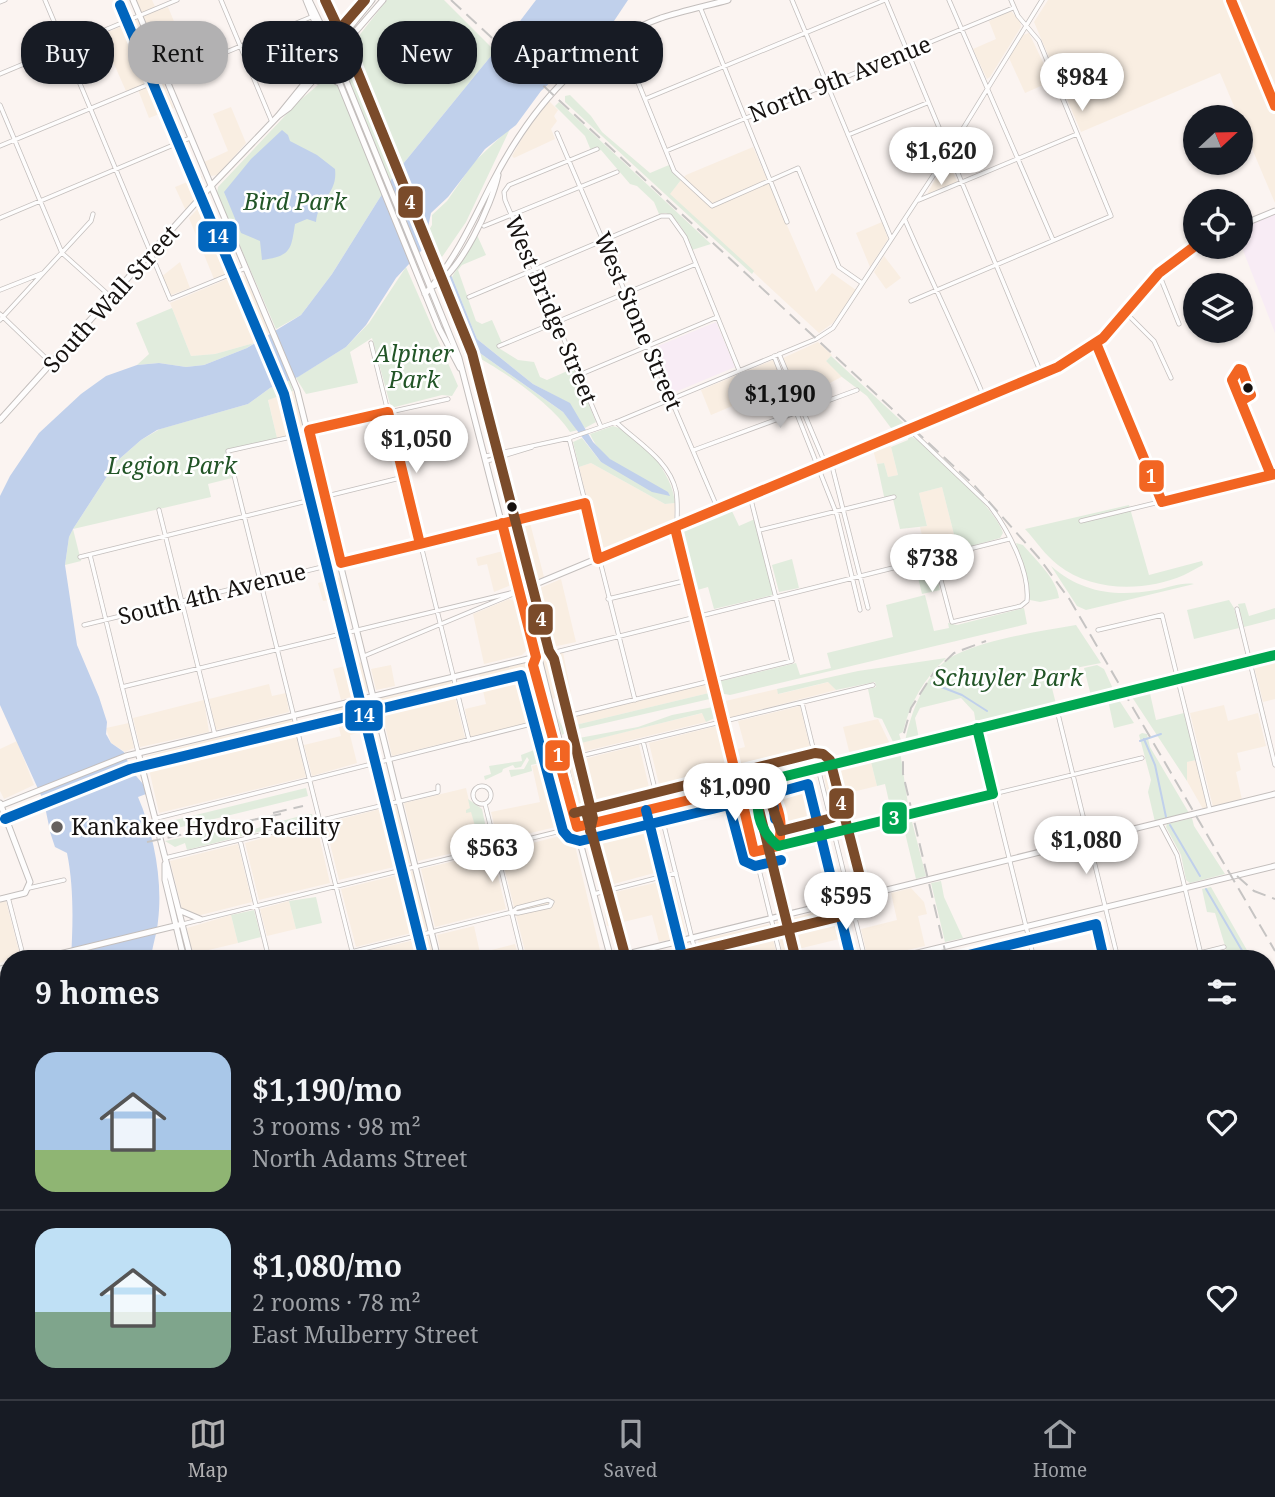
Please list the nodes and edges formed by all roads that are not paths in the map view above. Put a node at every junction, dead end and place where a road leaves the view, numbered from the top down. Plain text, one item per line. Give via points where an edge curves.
1 (5, 0) edge
2 (45, 0) edge
3 (132, 0) edge
4 (177, 0) edge
5 (221, 0) edge
6 (307, 0) edge
7 (372, 0) edge
8 (383, 0) edge
9 (728, 0) edge
10 (792, 0) edge
11 (886, 0) edge
12 (950, 0) edge
13 (1011, 0) edge
14 (1042, 0) edge
15 (0, 2) edge
16 (700, 7) junction
17 (1014, 8) junction
18 (139, 16) junction
19 (311, 17) junction
20 (53, 21) edge
21 (141, 21) edge
22 (313, 21) edge
23 (318, 21) edge
24 (354, 21) edge
25 (657, 21) edge
26 (363, 24) edge
27 (1027, 25) junction
28 (114, 26) edge
29 (962, 30) junction
30 (805, 33) junction
31 (241, 46) junction
32 (228, 51) edge
33 (906, 51) junction
34 (21, 65) edge
35 (725, 66) junction
36 (0, 74) edge
37 (80, 84) edge
38 (150, 84) edge
39 (168, 84) edge
40 (303, 84) edge
41 (311, 84) edge
42 (316, 84) edge
43 (339, 84) edge
44 (348, 84) edge
45 (560, 84) edge
46 (639, 84) edge
47 (826, 84) junction
48 (988, 87) junction
49 (300, 96) junction
50 (645, 99) junction
51 (927, 103) junction
52 (0, 105) edge
53 (90, 109) junction
54 (278, 116) junction
55 (745, 118) junction
56 (272, 122) junction
57 (557, 133) dead end
58 (1077, 134) junction
59 (848, 135) junction
60 (190, 138) junction
61 (15, 140) junction
62 (0, 146) edge
63 (597, 149) dead end
64 (666, 151) junction
65 (948, 153) junction
66 (1019, 159) junction
67 (570, 160) junction
68 (116, 170) junction
69 (499, 172) junction
70 (617, 172) dead end
71 (769, 181) junction
72 (961, 183) junction
73 (210, 187) junction
74 (582, 187) junction
75 (40, 201) junction
76 (917, 201) junction
77 (1275, 211) edge
78 (93, 214) dead end
79 (512, 215) junction
80 (0, 218) edge
81 (905, 220) junction
82 (1253, 220) edge
83 (786, 222) dead end
84 (484, 226) dead end
85 (891, 238) junction
86 (1053, 240) junction
87 (604, 241) junction
88 (62, 253) junction
89 (151, 254) junction
90 (1183, 255) edge
91 (696, 264) junction
92 (995, 265) junction
93 (246, 268) junction
94 (535, 269) junction
95 (44, 272) junction
96 (1159, 273) junction
97 (435, 283) junction
98 (862, 283) junction
99 (0, 290) edge
100 (935, 290) junction
101 (627, 293) junction
102 (425, 294) junction
103 (469, 296) dead end
104 (111, 297) junction
105 (911, 301) dead end
106 (1125, 312) junction
107 (1, 317) edge
108 (718, 317) junction
109 (557, 322) junction
110 (1179, 324) dead end
111 (371, 343) dead end
112 (1096, 343) junction
113 (499, 346) dead end
114 (649, 346) junction
115 (776, 355) junction
116 (53, 364) junction
117 (739, 370) junction
118 (463, 371) junction
119 (579, 375) junction
120 (1041, 375) junction
121 (1231, 377) dead end
122 (1171, 378) dead end
123 (857, 390) dead end
124 (671, 398) junction
125 (448, 399) dead end
126 (985, 399) junction
127 (797, 410) junction
128 (802, 410) junction
129 (388, 412) junction
130 (0, 420) edge
131 (616, 422) junction
132 (601, 427) junction
133 (910, 430) junction
134 (309, 431) junction
135 (569, 438) junction
136 (694, 450) junction
137 (487, 459) junction
138 (826, 465) junction
139 (1273, 475) edge
140 (404, 477) junction
141 (750, 496) junction
142 (325, 497) junction
143 (894, 497) dead end
144 (1163, 502) junction
145 (585, 503) junction
146 (718, 509) junction
147 (159, 510) dead end
148 (844, 510) junction
149 (834, 512) junction
150 (245, 517) junction
151 (1081, 521) dead end
152 (502, 523) junction
153 (676, 527) junction
154 (760, 530) junction
155 (166, 537) junction
156 (1009, 539) junction
157 (421, 544) junction
158 (90, 555) junction
159 (80, 557) dead end
160 (936, 558) junction
161 (598, 559) junction
162 (341, 563) junction
163 (860, 576) junction
164 (852, 578) junction
165 (688, 580) junction
166 (262, 582) junction
167 (519, 591) junction
168 (776, 596) junction
169 (608, 599) junction
170 (182, 602) junction
171 (868, 608) dead end
172 (437, 609) junction
173 (1237, 609) dead end
174 (860, 610) dead end
175 (697, 615) junction
176 (106, 620) junction
177 (440, 623) junction
178 (84, 625) dead end
179 (357, 629) junction
180 (1098, 630) dead end
181 (618, 635) junction
182 (278, 650) junction
183 (364, 656) junction
184 (1275, 656) edge
185 (536, 657) junction
186 (1250, 662) junction
187 (199, 668) junction
188 (453, 676) junction
189 (1178, 679) junction
190 (712, 680) junction
191 (873, 685) dead end
192 (122, 687) junction
193 (373, 695) junction
194 (635, 700) junction
195 (802, 703) junction
196 (1057, 709) junction
197 (295, 715) junction
198 (564, 717) dead end
199 (547, 720) junction
200 (722, 722) junction
201 (977, 728) junction
202 (215, 735) junction
203 (469, 740) junction
204 (556, 740) junction
205 (643, 741) junction
206 (138, 752) junction
207 (1142, 758) dead end
208 (389, 760) junction
209 (564, 760) junction
210 (1275, 765) edge
211 (818, 767) junction
212 (1073, 775) junction
213 (310, 779) junction
214 (438, 786) dead end
215 (738, 788) junction
216 (993, 794) junction
217 (1275, 794) edge
218 (400, 801) junction
219 (485, 804) junction
220 (0, 805) edge
221 (660, 807) junction
222 (1210, 810) junction
223 (157, 818) junction
224 (320, 819) junction
225 (1160, 823) junction
226 (577, 827) junction
227 (835, 832) junction
228 (240, 840) junction
229 (1089, 840) junction
230 (496, 847) junction
231 (754, 852) junction
232 (165, 858) junction
233 (1010, 860) junction
234 (1275, 866) edge
235 (416, 867) junction
236 (676, 873) junction
237 (64, 880) dead end
238 (336, 886) junction
239 (29, 888) junction
240 (1185, 888) junction
241 (594, 894) junction
242 (8, 897) junction
243 (0, 899) edge
244 (851, 899) junction
245 (256, 906) junction
246 (1106, 907) junction
247 (180, 910) junction
248 (512, 912) junction
249 (200, 919) junction
250 (771, 919) junction
251 (183, 923) junction
252 (172, 927) junction
253 (1026, 927) junction
254 (155, 931) junction
255 (432, 932) junction
256 (692, 938) junction
257 (179, 941) junction
258 (1224, 947) dead end
259 (22, 950) edge
260 (75, 950) edge
261 (182, 950) edge
262 (189, 950) edge
263 (267, 950) edge
264 (352, 950) edge
265 (360, 950) edge
266 (436, 950) edge
267 (521, 950) edge
268 (607, 950) edge
269 (645, 950) edge
270 (695, 950) edge
271 (779, 950) edge
272 (863, 950) edge
273 (933, 950) edge
274 (1032, 950) edge
275 (1116, 950) edge
276 (1199, 950) edge
277 (1212, 950) edge

1 - 15 street
2 - 20 street
3 - 18 main road
4 - 18 street
5 - 31 street
6 - 19 main road
6 - 23 main road
7 - 24 main road, South Wall Street
8 - 26 main road, South Wall Street
9 - 16 main road
10 - 30 street
11 - 30 street
11 - 33 street
12 - 29 street
13 - 17 street
14 - 27 street
16 - 25 main road
16 - 35 street
17 - 27 street
17 - 29 street, North 9th Avenue
18 - 21 main road
18 - 28 street
19 - 22 main road
19 - 31 street
27 - 48 street
27 - 58 street via 1039,41
29 - 33 street, North 9th Avenue
29 - 48 street
30 - 35 street
30 - 47 street
31 - 32 street
31 - 56 street
33 - 47 street, North 9th Avenue
33 - 51 street
34 - 36 street
35 - 50 street
35 - 55 street
37 - 53 street
38 - 53 street
39 - 60 main road
40 - 54 main road, South Wall Street
41 - 49 main road, South Wall Street
42 - 49 main road
43 - 102 main road
44 - 97 main road via 421,262
45 - 69 main road via 512,146
46 - 50 street
47 - 55 street, North 9th Avenue
47 - 59 street
48 - 65 street
48 - 66 street
49 - 54 main road, South Wall Street
50 - 64 street
51 - 59 street
51 - 65 street
52 - 61 street
53 - 61 street
53 - 68 street
54 - 56 main road, South Wall Street
55 - 64 street, North 9th Avenue
55 - 71 street
56 - 73 main road, South Wall Street
57 - 67 street, West Stone Street
58 - 66 street
58 - 86 street via 1111,216
59 - 85 street
60 - 68 street
60 - 73 main road
61 - 62 street
61 - 75 street
63 - 67 street
64 - 71 street via 674,171 712,206
65 - 72 street
65 - 76 street
66 - 72 street
66 - 86 street
67 - 74 street, West Stone Street
67 - 79 street, West Bridge Street via 509,185 505,192
68 - 75 street
68 - 89 street
69 - 97 main road
69 - 97 main road via 478,226 456,263
70 - 74 street
71 - 83 street
71 - 98 street via 798,168 839,267
72 - 76 street
72 - 92 street
73 - 89 main road, South Wall Street
73 - 93 main road
74 - 79 street
74 - 87 street, West Stone Street
75 - 80 street
75 - 88 street
76 - 81 street
77 - 82 main road
78 - 88 street
79 - 84 street
79 - 94 street, West Bridge Street
81 - 85 street
81 - 100 street
85 - 98 street
86 - 92 street
87 - 91 street via 664,216 673,219
87 - 94 street
87 - 101 street, West Stone Street
88 - 95 street
88 - 104 street
89 - 93 street via 170,299
89 - 104 main road, South Wall Street
90 - 96 main road
91 - 101 street
91 - 108 street
92 - 100 street
92 - 120 street
93 - 134 main road via 297,390
94 - 103 street
94 - 109 street, West Bridge Street
95 - 99 street
95 - 107 street
96 - 106 main road
96 - 110 street
97 - 102 main road
97 - 118 main road
98 - 115 street via 833,328
100 - 105 street
100 - 126 street
101 - 109 street
101 - 114 street, West Stone Street
102 - 118 main road
104 - 116 main road, South Wall Street
106 - 112 main road
106 - 122 street via 1154,341
107 - 116 street
108 - 114 street
108 - 117 street
109 - 113 street
109 - 119 street, West Bridge Street
111 - 129 street
112 - 120 main road
112 - 144 street
114 - 119 street
114 - 124 street, West Stone Street
115 - 117 street
115 - 127 street
115 - 128 street
116 - 130 main road, South Wall Street
117 - 124 street
118 - 137 main road
119 - 132 street, West Bridge Street
120 - 126 main road
121 - 139 street
123 - 128 street
124 - 131 street
124 - 136 street, West Stone Street
125 - 129 street
126 - 133 main road
127 - 128 street
127 - 136 street
127 - 138 street
128 - 138 street
129 - 134 street
129 - 140 street
131 - 132 street
131 - 153 street via 657,456 669,475 676,491
132 - 135 street
133 - 138 main road
133 - 156 street via 990,506
134 - 142 main road
134 - 150 street via 228,451
135 - 137 street
135 - 145 street
136 - 146 street, West Stone Street
137 - 152 main road
138 - 141 main road
138 - 148 street
138 - 149 street
139 - 144 street
140 - 142 street
140 - 157 street
141 - 146 main road
141 - 154 street
142 - 150 street
142 - 162 main road
143 - 148 street
144 - 151 street
145 - 152 street, South 4th Avenue
145 - 161 street
146 - 153 main road
147 - 155 street
148 - 149 street
148 - 163 street
149 - 154 street
149 - 164 street
150 - 155 street
150 - 166 street
152 - 157 street, South 4th Avenue
152 - 167 main road
153 - 161 main road
153 - 165 street
154 - 168 street
155 - 158 street
155 - 170 street
156 - 160 street
156 - 160 street via 1015,544 1028,599 1021,606 952,622
157 - 162 street, South 4th Avenue
157 - 172 street
158 - 159 street
158 - 176 street
160 - 163 street
161 - 167 main road
161 - 169 street
162 - 166 street, South 4th Avenue
162 - 179 main road
163 - 164 street
163 - 171 street
164 - 168 street
164 - 174 street
165 - 169 street
165 - 175 street
166 - 170 street, South 4th Avenue
166 - 182 street
167 - 172 street
167 - 177 street
167 - 185 main road
168 - 175 street
168 - 190 street via 792,661
169 - 181 street
170 - 176 street, South 4th Avenue
170 - 187 street
172 - 177 street
172 - 179 street
173 - 186 street
175 - 181 street
175 - 190 street
176 - 178 street, South 4th Avenue
176 - 192 street
177 - 183 street
177 - 188 street
179 - 182 street
179 - 183 main road
180 - 189 street via 1162,615
181 - 185 street
181 - 194 street
182 - 187 street
182 - 197 street
183 - 193 main road
184 - 186 street
185 - 188 main road
185 - 199 main road via 533,665
185 - 204 main road
186 - 189 street
186 - 210 street
187 - 192 street
187 - 202 street
188 - 193 main road
188 - 203 street
189 - 196 street
189 - 222 street
190 - 194 street
190 - 200 street
191 - 195 street
192 - 206 street
193 - 197 main road
193 - 208 main road
194 - 198 street
195 - 200 street
195 - 211 street
196 - 201 street
196 - 212 street
197 - 202 main road
197 - 213 street
199 - 203 street
199 - 204 main road
200 - 205 street
200 - 215 street
201 - 211 street
201 - 216 street
202 - 206 main road
203 - 208 street
204 - 209 main road
204 - 226 main road
205 - 209 street
205 - 221 street
206 - 220 main road
206 - 223 main road
207 - 212 street
208 - 213 street
208 - 218 main road
209 - 226 main road
211 - 215 street
211 - 227 street
212 - 216 street
212 - 229 street
213 - 223 street
213 - 224 street
214 - 218 street via 438,792
215 - 221 street
215 - 231 street
216 - 227 street
216 - 233 street
217 - 222 main road
218 - 224 street
218 - 235 main road
219 - 219 street via 491,792 479,786 474,799
219 - 230 street
220 - 239 main road via 24,862
221 - 226 street
221 - 236 street
222 - 225 main road
223 - 232 main road
224 - 228 street
224 - 238 street
225 - 229 main road
225 - 240 street via 1177,855
226 - 230 street
226 - 241 main road
227 - 231 street
227 - 244 street
228 - 232 street
228 - 245 street
229 - 233 main road
229 - 246 street
230 - 235 street
230 - 248 street
231 - 250 street
232 - 247 main road
232 - 252 main road
233 - 244 main road
233 - 253 street
234 - 240 main road
235 - 238 street
235 - 255 main road
236 - 241 street
236 - 256 street
237 - 239 street
238 - 245 street
238 - 264 street
239 - 242 main road
240 - 246 main road
240 - 276 street
241 - 268 main road
242 - 243 main road
242 - 259 street
244 - 250 main road
244 - 272 street
245 - 249 street
245 - 263 street
246 - 253 main road
246 - 275 street
247 - 249 main road
247 - 251 main road
248 - 248 street via 518,914 552,902 548,900
248 - 255 street
248 - 267 street
249 - 251 street
250 - 256 main road
250 - 271 street
251 - 252 main road
251 - 262 main road
252 - 254 main road
252 - 257 main road
253 - 273 main road
253 - 274 street
254 - 257 main road via 173,934
254 - 260 main road
255 - 265 street
255 - 266 main road
256 - 269 main road
256 - 270 street
257 - 261 main road
258 - 277 street

